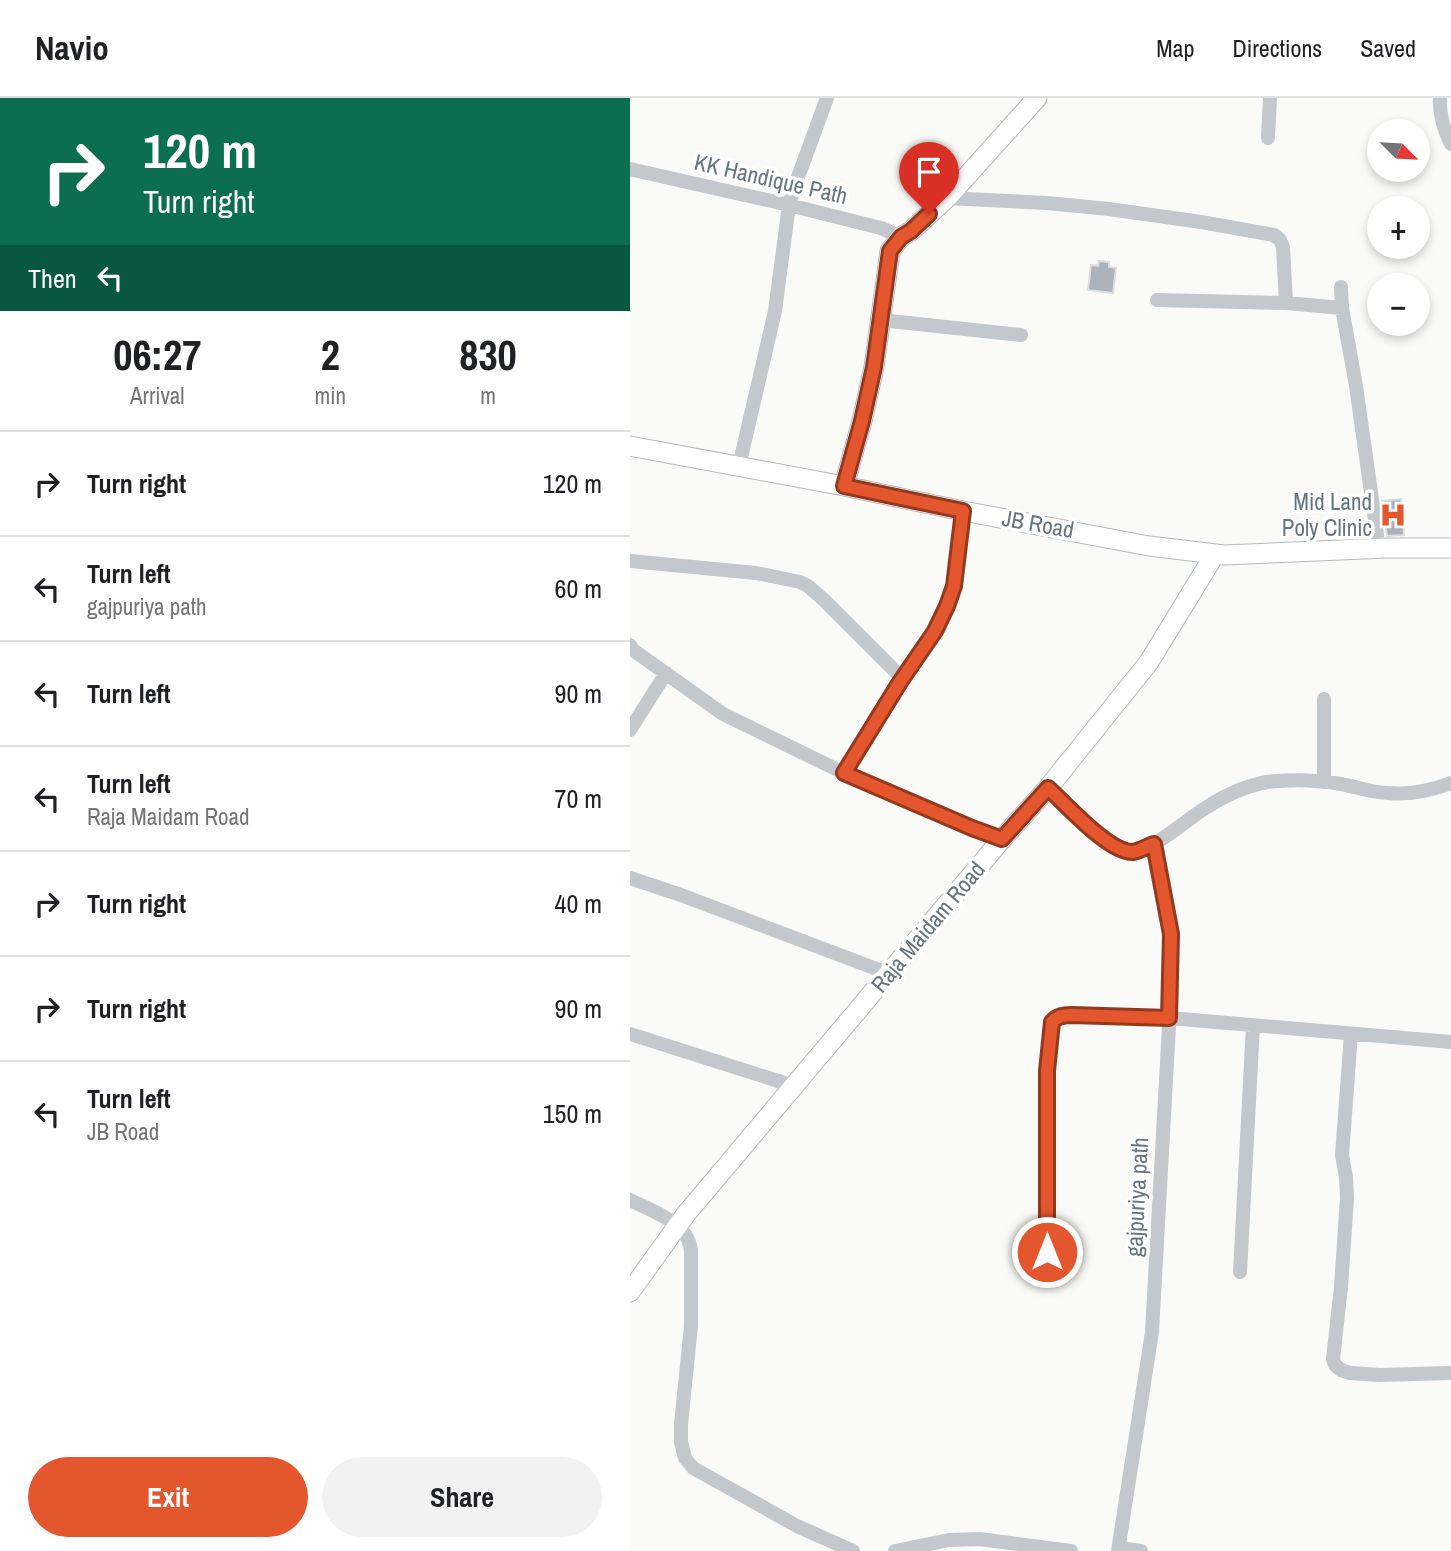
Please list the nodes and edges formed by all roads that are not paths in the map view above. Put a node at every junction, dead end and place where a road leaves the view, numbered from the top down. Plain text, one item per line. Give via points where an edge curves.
1 (827, 98) edge
2 (1037, 98) edge
3 (1270, 98) edge
4 (1440, 98) edge
5 (1268, 138) dead end
6 (1451, 144) edge
7 (630, 169) edge
8 (947, 198) junction
9 (789, 205) junction
10 (901, 237) junction
11 (1340, 287) dead end
12 (1157, 300) dead end
13 (1286, 303) junction
14 (1342, 308) junction
15 (881, 320) junction
16 (1021, 335) dead end
17 (630, 446) edge
18 (739, 466) junction
19 (844, 486) junction
20 (963, 511) junction
21 (1451, 548) edge
22 (1379, 549) junction
23 (1215, 554) junction
24 (630, 561) edge
25 (630, 645) edge
26 (666, 673) junction
27 (903, 679) junction
28 (1324, 699) dead end
29 (630, 730) edge
30 (844, 773) junction
31 (1324, 782) junction
32 (1451, 783) edge
33 (1048, 788) junction
34 (1002, 839) junction
35 (1154, 844) junction
36 (630, 878) edge
37 (890, 974) junction
38 (1169, 1018) junction
39 (1253, 1025) junction
40 (630, 1034) edge
41 (1351, 1034) junction
42 (1451, 1042) edge
43 (794, 1086) junction
44 (630, 1200) edge
45 (677, 1225) junction
46 (1047, 1252) dead end
47 (1240, 1272) dead end
48 (630, 1292) edge
49 (1451, 1373) edge
50 (1119, 1549) edge
51 (853, 1551) edge
52 (895, 1551) edge
53 (1071, 1551) edge
54 (1141, 1551) edge

1 - 9 street
2 - 8 street
3 - 5 street
4 - 6 street
7 - 9 street, KK Handique Path
8 - 10 street
8 - 13 street via 1108,209 1273,235 1283,247
9 - 10 street, KK Handique Path
9 - 18 street via 775,311
10 - 15 street via 890,251
11 - 14 street
12 - 13 street
13 - 14 street
14 - 22 street
15 - 16 street
15 - 19 street
17 - 18 street, JB Road
18 - 19 street, JB Road
19 - 20 street, JB Road
20 - 23 street, JB Road
20 - 27 street via 954,586 947,606
21 - 22 street, JB Road
22 - 23 street, JB Road
23 - 33 street, Raja Maidam Road via 1149,662
24 - 27 street via 756,573 800,582
25 - 26 street
26 - 29 street
26 - 30 street via 723,714
27 - 30 street
28 - 31 street
30 - 34 street
31 - 32 street via 1388,793 1433,790
31 - 35 street via 1266,782 1243,789 1203,809
33 - 34 street, Raja Maidam Road
33 - 35 street via 1104,841 1133,852
34 - 37 street, Raja Maidam Road
35 - 38 street, gajpuriya path via 1171,934
36 - 37 street
37 - 43 street, Raja Maidam Road
38 - 39 street
38 - 46 street via 1062,1015 1052,1022 1047,1071
38 - 50 street, gajpuriya path via 1152,1332
39 - 41 street
39 - 47 street
40 - 43 street
41 - 42 street
41 - 49 street via 1342,1155 1347,1198 1333,1359 1350,1373
43 - 45 street, Raja Maidam Road
44 - 45 street
45 - 48 street, Raja Maidam Road
45 - 51 street via 691,1250 691,1326 681,1424 685,1458 693,1468 797,1526
50 - 54 street
52 - 53 street via 980,1539

